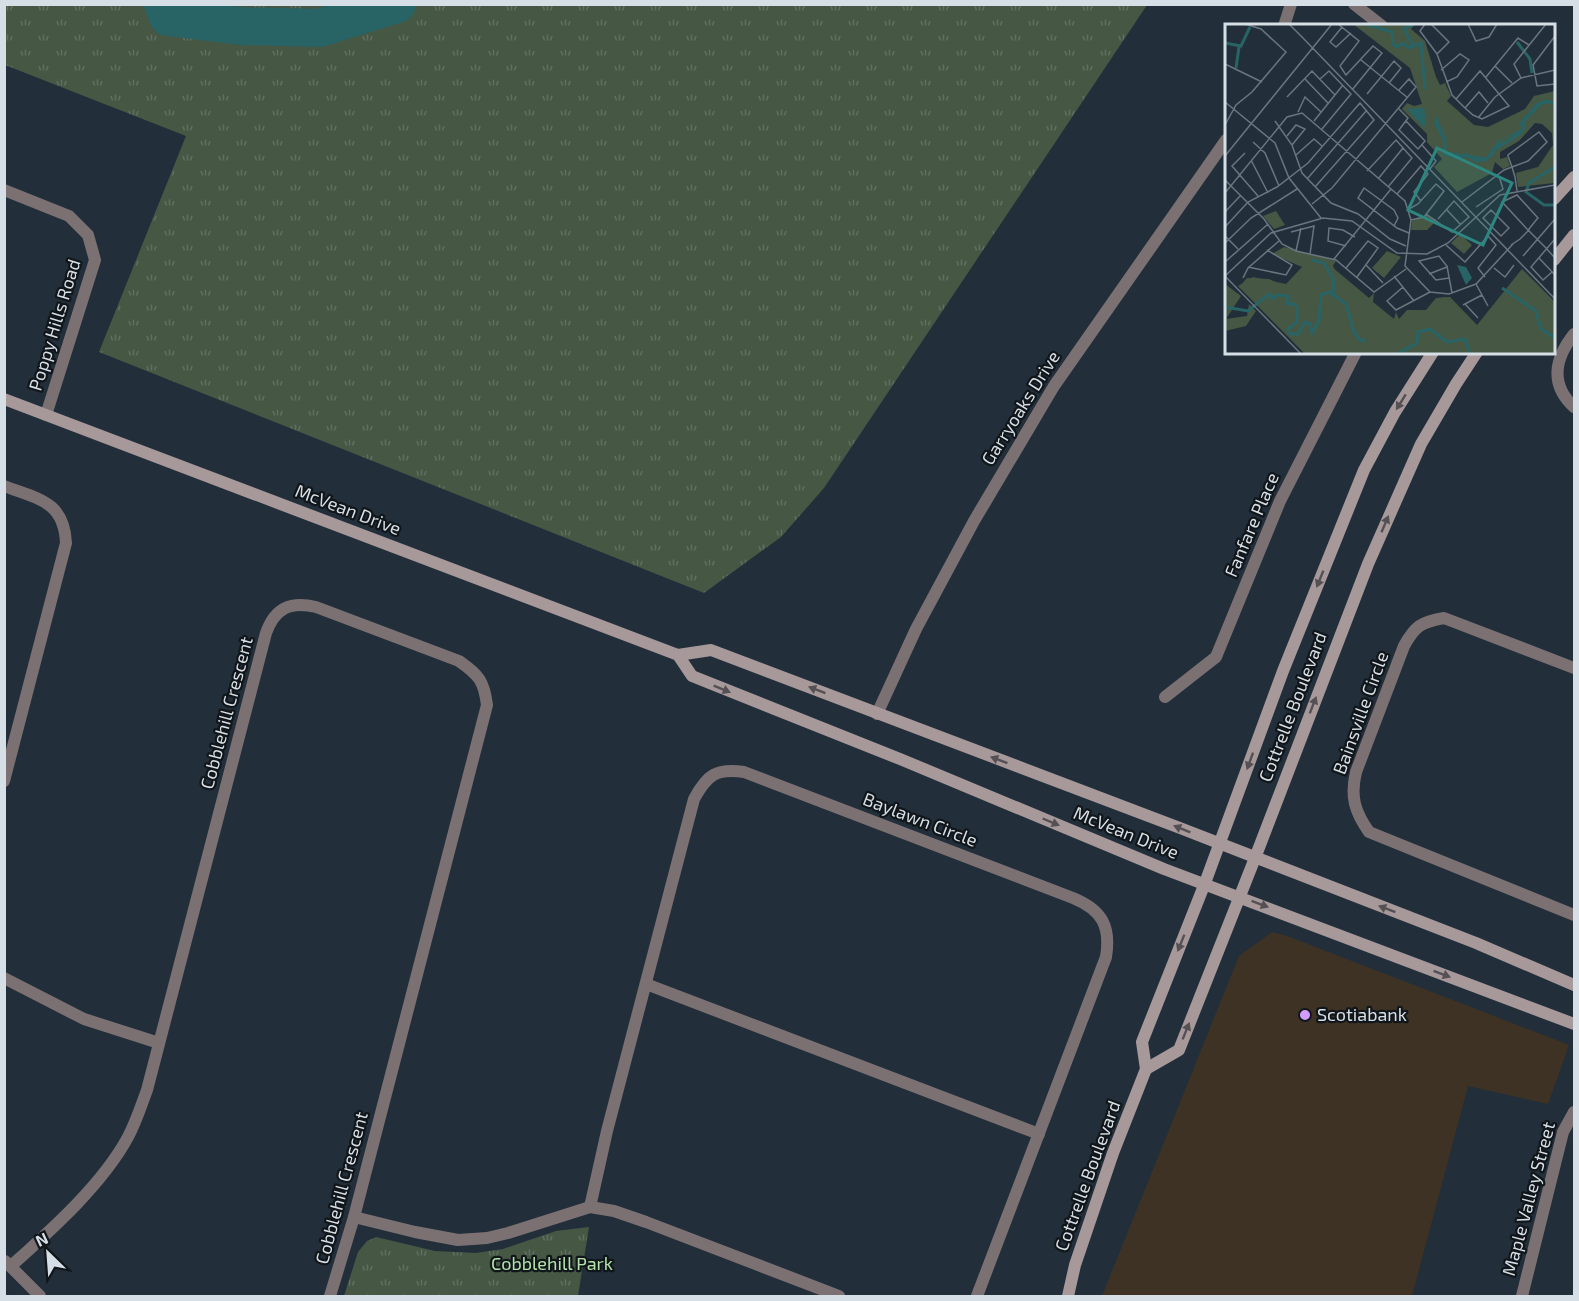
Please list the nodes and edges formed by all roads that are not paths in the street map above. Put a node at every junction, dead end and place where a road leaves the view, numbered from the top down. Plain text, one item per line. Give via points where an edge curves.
1 (1291, 4) edge
2 (1354, 4) edge
3 (1285, 24) edge
4 (1379, 24) edge
5 (1225, 143) edge
6 (1575, 177) edge
7 (4, 190) edge
8 (1555, 198) edge
9 (1575, 236) edge
10 (1555, 259) edge
11 (1575, 334) edge
12 (1355, 354) edge
13 (1432, 354) edge
14 (1476, 354) edge
15 (4, 399) edge
16 (1575, 407) edge
17 (46, 415) junction
18 (4, 486) edge
19 (678, 655) junction
20 (1575, 668) edge
21 (1165, 697) dead end
22 (878, 714) junction
23 (4, 781) edge
24 (1220, 844) junction
25 (1255, 858) junction
26 (1205, 884) junction
27 (1240, 897) junction
28 (1575, 915) edge
29 (4, 978) edge
30 (646, 984) junction
31 (1575, 985) edge
32 (1575, 1024) edge
33 (159, 1042) junction
34 (1146, 1069) junction
35 (1575, 1112) edge
36 (1039, 1134) junction
37 (590, 1207) junction
38 (354, 1217) junction
39 (8, 1264) edge
40 (40, 1296) edge
41 (330, 1296) edge
42 (839, 1296) edge
43 (977, 1296) edge
44 (1068, 1296) edge
45 (1522, 1296) edge

1 - 3 street
2 - 4 street
5 - 22 street, Garryoaks Drive via 1048,396 916,629
6 - 8 main road
7 - 17 street, Poppy Hills Road via 69,216 88,235 95,260
9 - 10 main road
11 - 16 street via 1562,353 1557,370 1558,383
12 - 21 street, Fanfare Place via 1280,501 1216,657
13 -> 24 main road, Cottrelle Boulevard via 1364,470 1283,671
25 -> 14 main road, Cottrelle Boulevard via 1350,606 1393,507 1421,444
15 - 17 main road, McVean Drive
17 - 19 main road, McVean Drive
18 - 23 street via 54,508 62,518 66,543
22 -> 19 main road, McVean Drive via 711,650
19 -> 26 main road, McVean Drive via 692,676
20 - 28 street, Bainsville Circle via 1444,618 1427,621 1414,630 1404,646 1352,787 1360,818 1369,832
24 -> 22 main road, McVean Drive
24 - 25 main road, McVean Drive
24 - 26 main road, Cottrelle Boulevard
25 - 27 main road, Cottrelle Boulevard
31 -> 25 main road, McVean Drive
26 - 27 main road, McVean Drive
26 -> 34 main road, Cottrelle Boulevard via 1142,1042
27 -> 32 main road, McVean Drive
34 -> 27 main road, Cottrelle Boulevard via 1179,1050
29 - 33 street via 84,1019
30 - 36 street
30 - 36 street, Baylawn Circle via 694,799 702,783 727,770 744,772 1041,885 1093,908 1108,930 1108,943
30 - 37 street, Baylawn Circle
33 - 38 street, Cobblehill Crescent via 266,633 275,616 294,605 316,607 459,661 476,674 485,688 487,705
33 - 39 street, Cobblehill Crescent via 137,1118 116,1156 96,1184
34 - 44 main road, Cottrelle Boulevard via 1113,1153
35 - 45 street, Maple Valley Street via 1563,1131
36 - 43 street, Baylawn Circle
37 - 38 street via 508,1233 468,1240 445,1239
37 - 42 street via 645,1222
38 - 41 street, Cobblehill Crescent
39 - 40 street

